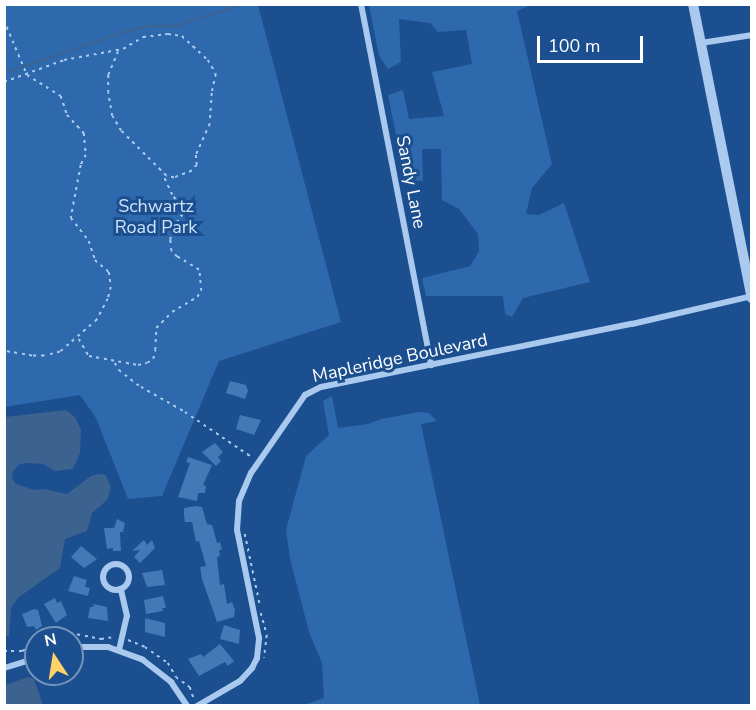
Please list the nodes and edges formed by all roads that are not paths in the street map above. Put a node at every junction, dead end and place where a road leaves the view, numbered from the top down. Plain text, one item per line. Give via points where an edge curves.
1 (361, 4) edge
2 (693, 4) edge
3 (752, 35) edge
4 (701, 43) junction
5 (751, 297) edge
6 (431, 365) junction
7 (121, 589) junction
8 (84, 647) edge
9 (119, 650) junction
10 (24, 662) edge
11 (4, 668) edge
12 (187, 705) edge
13 (197, 705) edge

1 - 6 street, Sandy Lane
2 - 4 street
3 - 4 street
4 - 5 street
5 - 6 street, Mapleridge Boulevard
6 - 13 street, Mapleridge Boulevard via 310,392 301,399 242,490 237,525 259,638 258,653 243,678
7 - 7 street via 128,575 124,568 112,565 105,570 104,582 113,590
7 - 9 street via 127,612
8 - 9 street
9 - 12 street via 158,670
10 - 11 street

